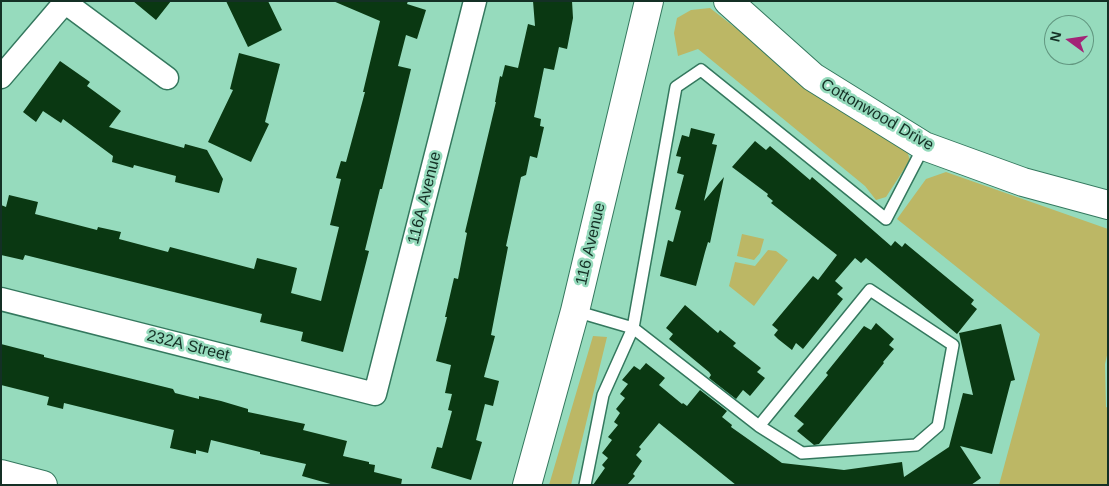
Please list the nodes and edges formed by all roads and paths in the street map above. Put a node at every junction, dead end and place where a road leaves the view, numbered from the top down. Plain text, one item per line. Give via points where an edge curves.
1 (475, 1) edge
2 (649, 1) edge
3 (728, 1) edge
4 (64, 2) edge
5 (1, 77) edge
6 (167, 78) dead end
7 (924, 146) junction
8 (1108, 205) edge
9 (1, 299) edge
10 (575, 311) junction
11 (633, 328) junction
12 (375, 394) joint
13 (759, 426) junction
14 (1, 474) edge
15 (43, 485) edge
16 (527, 485) edge
17 (585, 485) edge

1 - 12 street, 116A Avenue
2 - 10 street, 116 Avenue
3 - 7 street, Cottonwood Drive via 813,77
4 - 5 street
4 - 6 street
7 - 8 street, Cottonwood Drive via 1024,182
7 - 11 lane via 886,219 701,70 676,87
9 - 12 street, 232A Street
10 - 11 lane
10 - 16 street, 116 Avenue
11 - 13 lane
11 - 17 lane via 603,395
13 - 13 lane via 802,453 916,445 938,426 953,345 870,290
14 - 15 street

